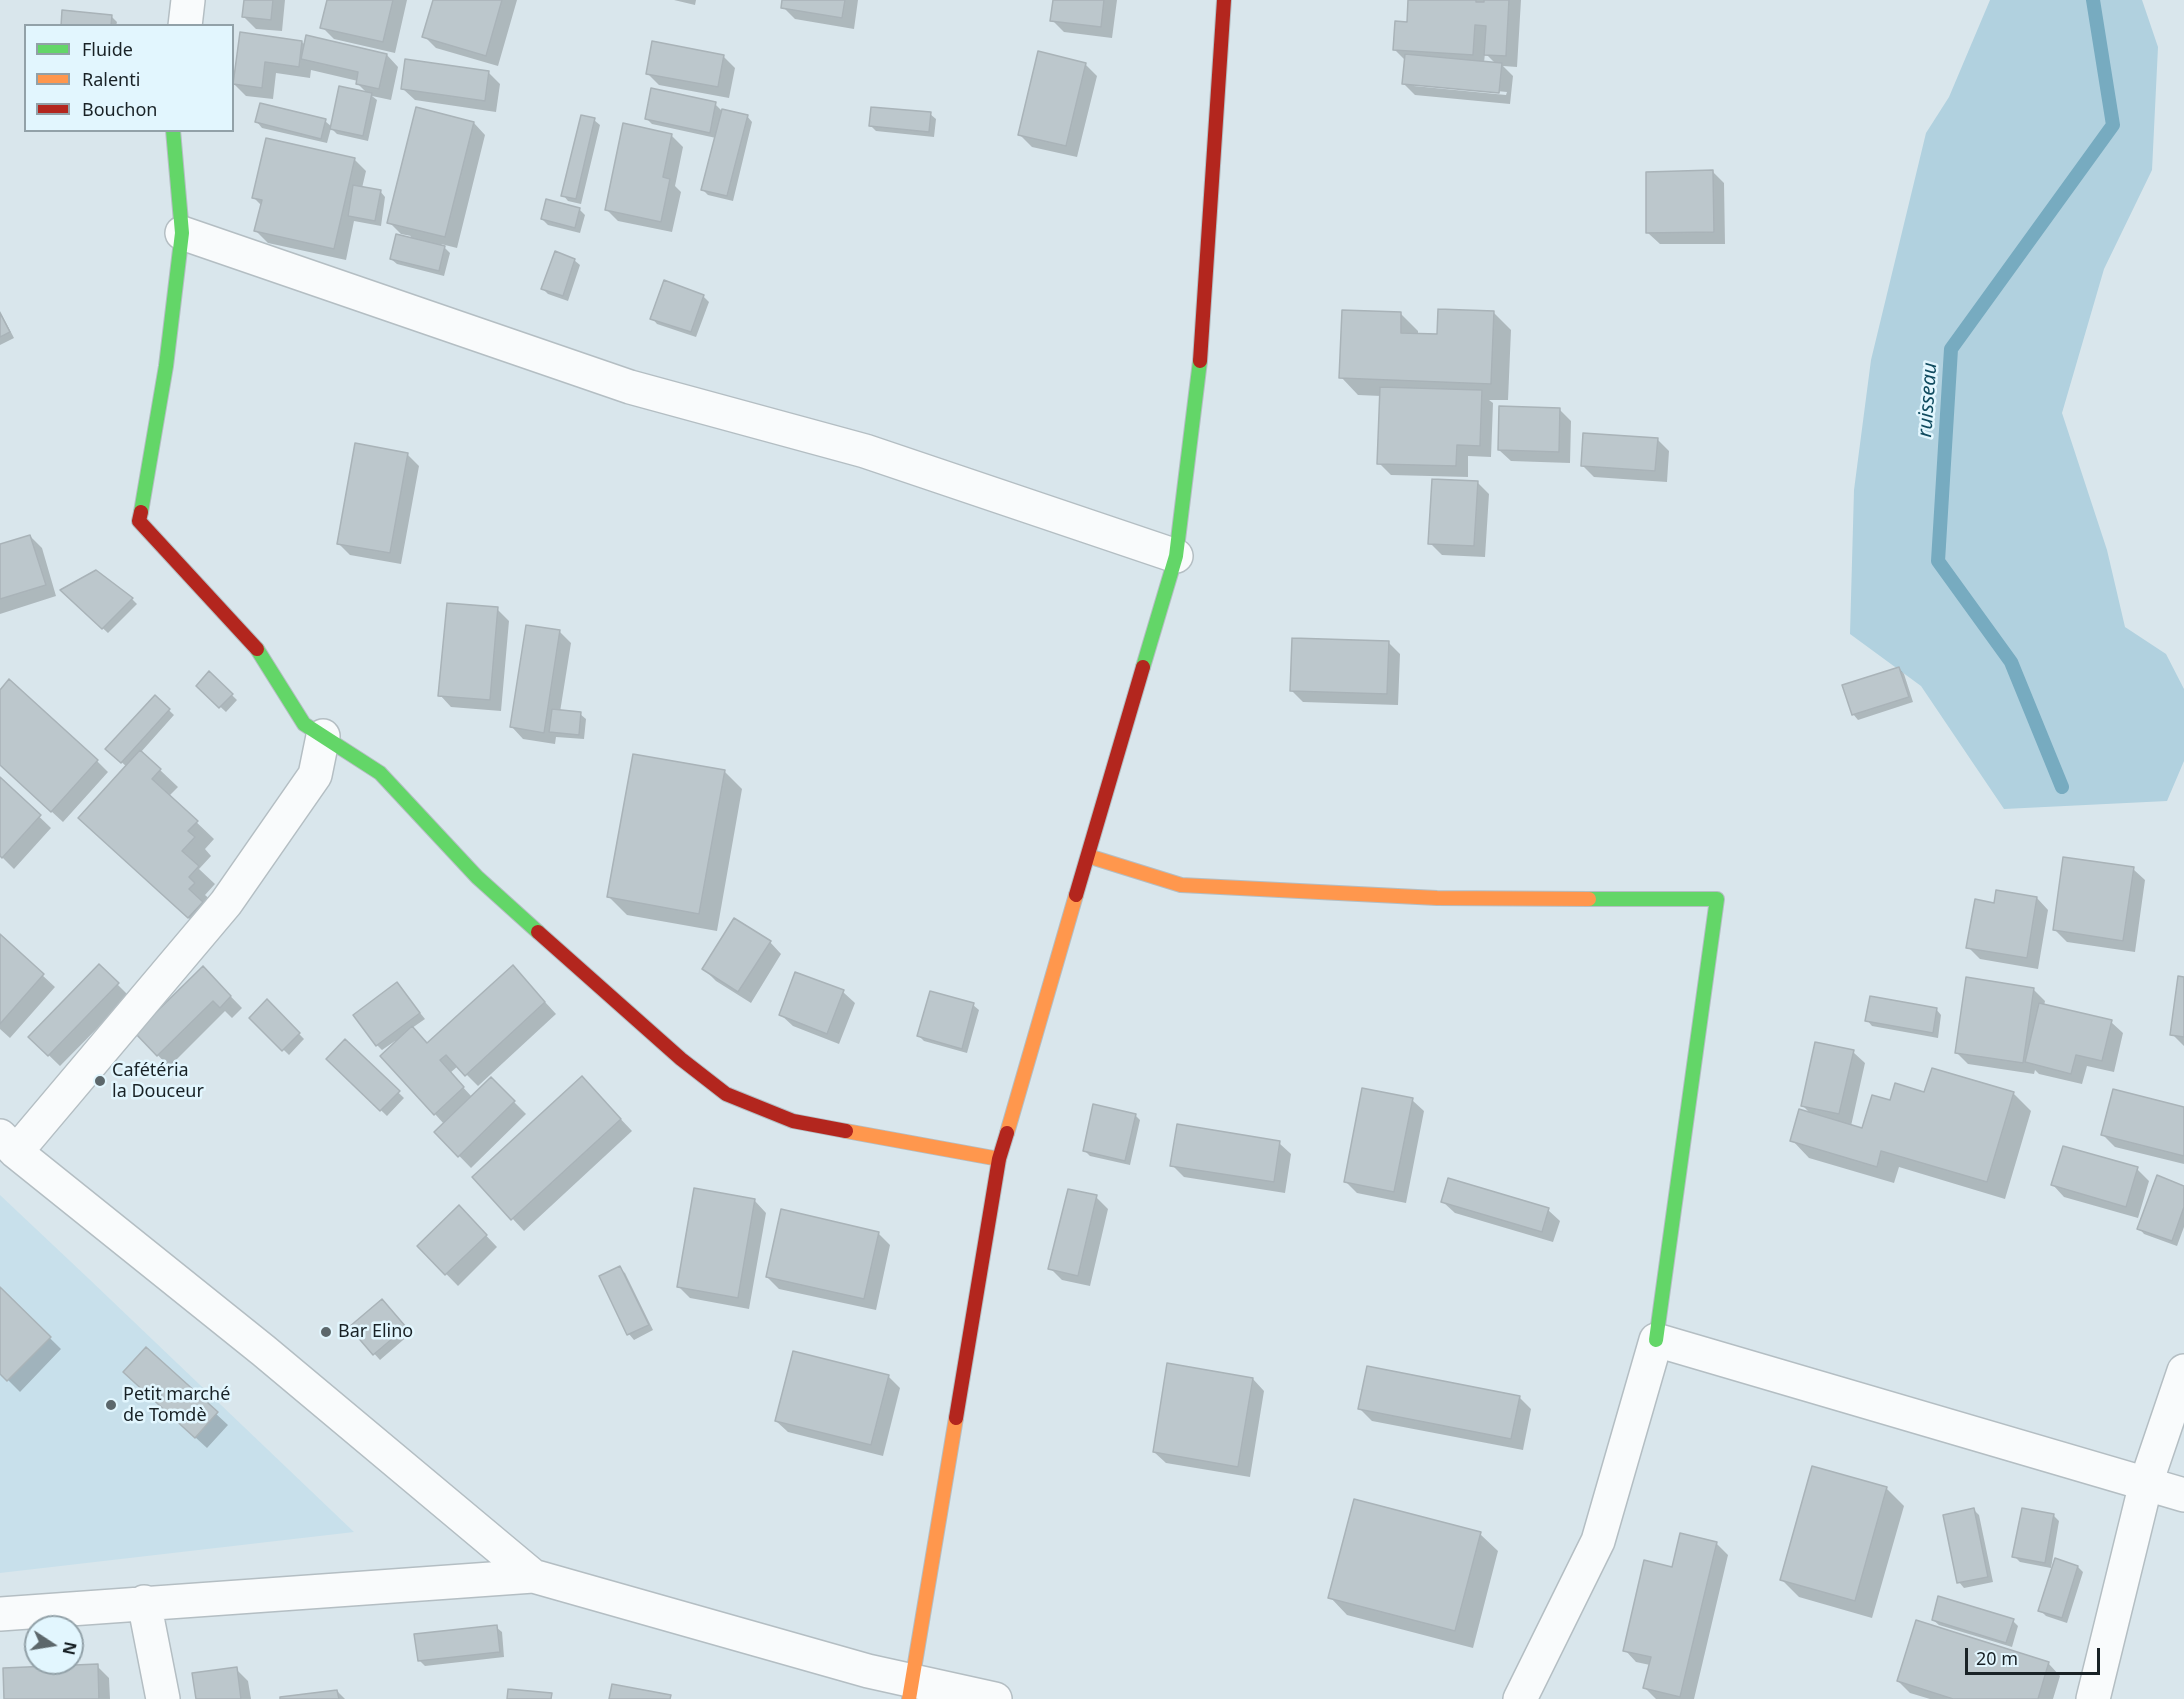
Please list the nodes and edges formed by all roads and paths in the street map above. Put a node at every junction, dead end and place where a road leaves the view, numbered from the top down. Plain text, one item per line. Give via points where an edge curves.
1 (188, 0) edge
2 (1224, 0) edge
3 (184, 24) edge
4 (173, 132) edge
5 (182, 233) junction
6 (1176, 556) junction
7 (322, 736) junction
8 (1088, 856) junction
9 (8, 1144) edge
10 (999, 1159) junction
11 (1656, 1340) junction
12 (2184, 1371) edge
13 (2146, 1483) junction
14 (2184, 1495) edge
15 (533, 1576) junction
16 (144, 1602) junction
17 (0, 1614) edge
18 (911, 1689) edge
19 (162, 1699) edge
20 (995, 1699) edge
21 (1520, 1699) edge
22 (2093, 1699) edge

1 - 3 street
2 - 6 street via 1198,387
4 - 5 street
5 - 6 street via 630,387 865,451
5 - 7 street via 166,366 139,521 259,651 304,724
6 - 8 street
7 - 9 street via 315,776 226,903
7 - 10 street via 380,773 477,877 681,1059 726,1094 793,1121
8 - 10 street
8 - 11 street via 1181,885 1437,898 1717,899
9 - 15 street
10 - 18 street
11 - 13 street
11 - 21 street via 1598,1541
12 - 13 street
13 - 14 street
13 - 22 street
15 - 16 street
15 - 18 street via 868,1671
16 - 17 street
16 - 19 street
18 - 20 street

